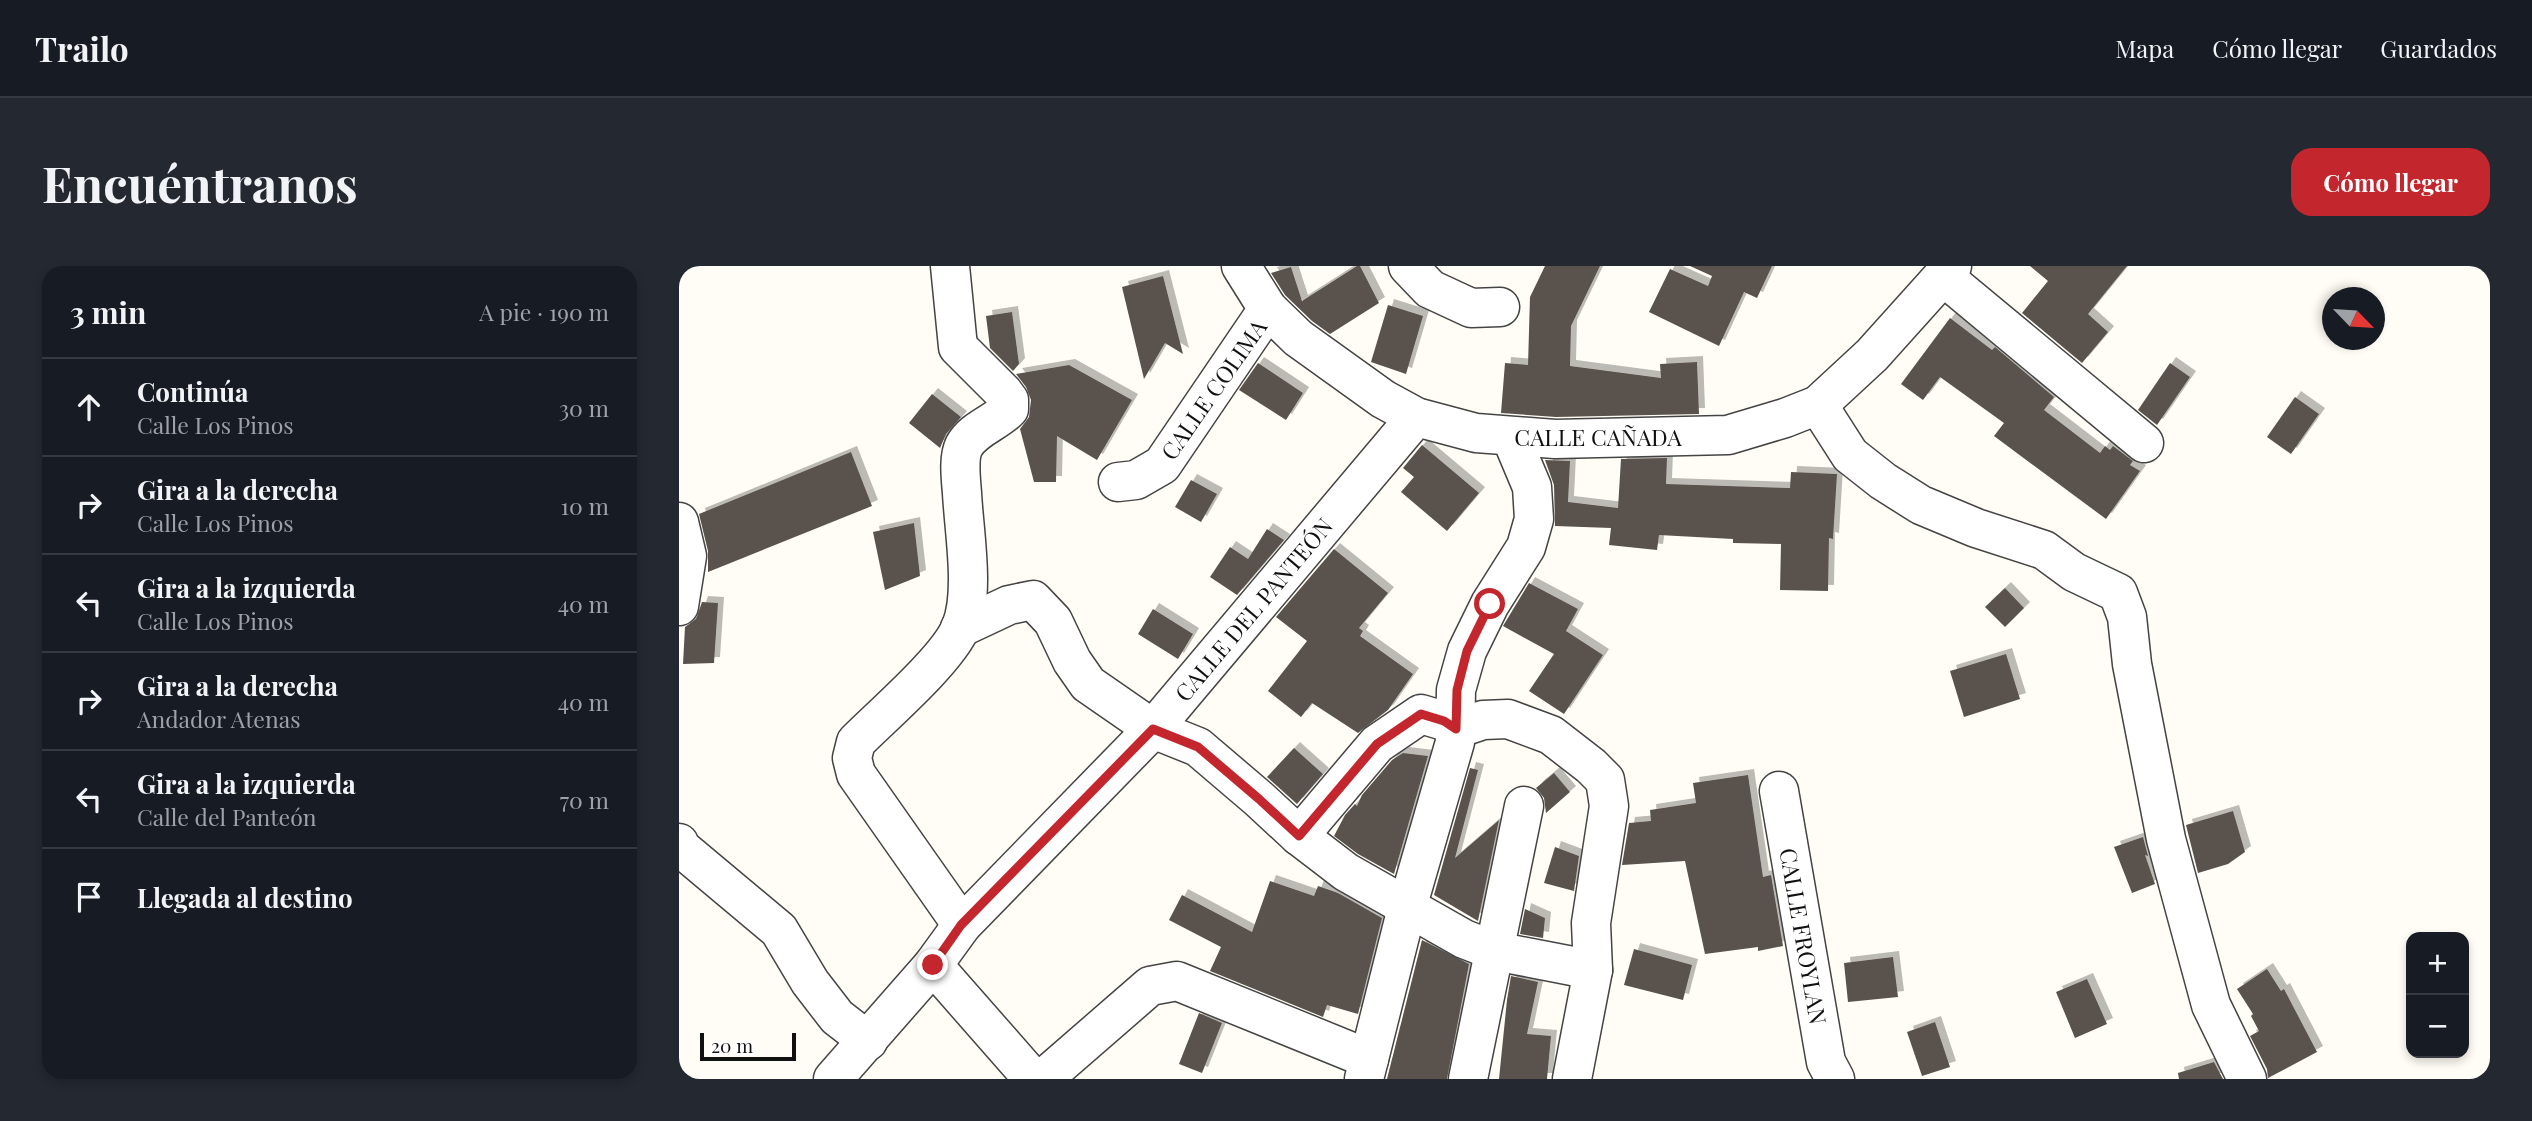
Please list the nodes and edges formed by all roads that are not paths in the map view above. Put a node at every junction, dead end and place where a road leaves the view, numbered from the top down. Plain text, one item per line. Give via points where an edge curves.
1 (950, 266) edge
2 (1241, 266) edge
3 (1408, 266) edge
4 (1948, 271) edge
5 (1500, 307) dead end
6 (1268, 309) junction
7 (1818, 404) junction
8 (1416, 417) junction
9 (1511, 437) junction
10 (2144, 443) dead end
11 (1118, 482) dead end
12 (679, 522) edge
13 (679, 606) edge
14 (960, 628) junction
15 (1153, 729) junction
16 (1456, 729) junction
17 (1779, 790) dead end
18 (1524, 806) dead end
19 (1299, 836) junction
20 (679, 844) edge
21 (1407, 908) junction
22 (961, 925) junction
23 (1495, 951) junction
24 (933, 965) junction
25 (1593, 970) junction
26 (868, 1041) junction
27 (1367, 1069) edge
28 (833, 1079) edge
29 (1033, 1079) edge
30 (1043, 1079) edge
31 (1468, 1079) edge
32 (1572, 1079) edge
33 (1835, 1079) edge
34 (2247, 1079) edge

1 - 14 street via 958,347 1009,400 1009,409 1001,418 971,435 963,449 969,599
2 - 6 street, CALLE CAÑADA
3 - 5 street via 1430,289 1471,309
4 - 7 street, CALLE CAÑADA via 1872,355
4 - 10 street
6 - 8 street, CALLE CAÑADA via 1298,338
6 - 11 street, CALLE COLIMA via 1162,465 1136,480
7 - 9 street, CALLE CAÑADA via 1728,435
7 - 34 street via 1850,455 1921,505 2044,550 2074,572 2118,593 2127,617 2166,839 2211,1005
8 - 9 street, CALLE CAÑADA
8 - 15 street, CALLE DEL PANTEÓN
9 - 16 street via 1532,487 1534,519 1526,547 1467,651 1457,690
12 - 13 street via 687,556
14 - 15 street via 1009,605 1033,600 1053,621 1088,684
14 - 22 street via 939,658 856,742 852,758 856,774
15 - 19 street via 1198,747
15 - 22 street, CALLE DEL PANTEÓN
16 - 19 street via 1421,714 1377,744
16 - 21 street
16 - 25 street via 1483,720 1507,719 1551,734 1605,780 1609,806 1591,923
17 - 33 street, CALLE FROYLAN via 1826,1062
18 - 23 street
19 - 21 street via 1346,872
20 - 26 street via 779,930 837,1017
21 - 23 street
21 - 27 street
22 - 24 street, CALLE DEL PANTEÓN
23 - 25 street
23 - 31 street
24 - 26 street, CALLE DEL PANTEÓN
24 - 29 street
25 - 32 street
26 - 28 street, CALLE DEL PANTEÓN
27 - 30 street via 1177,981 1150,986

